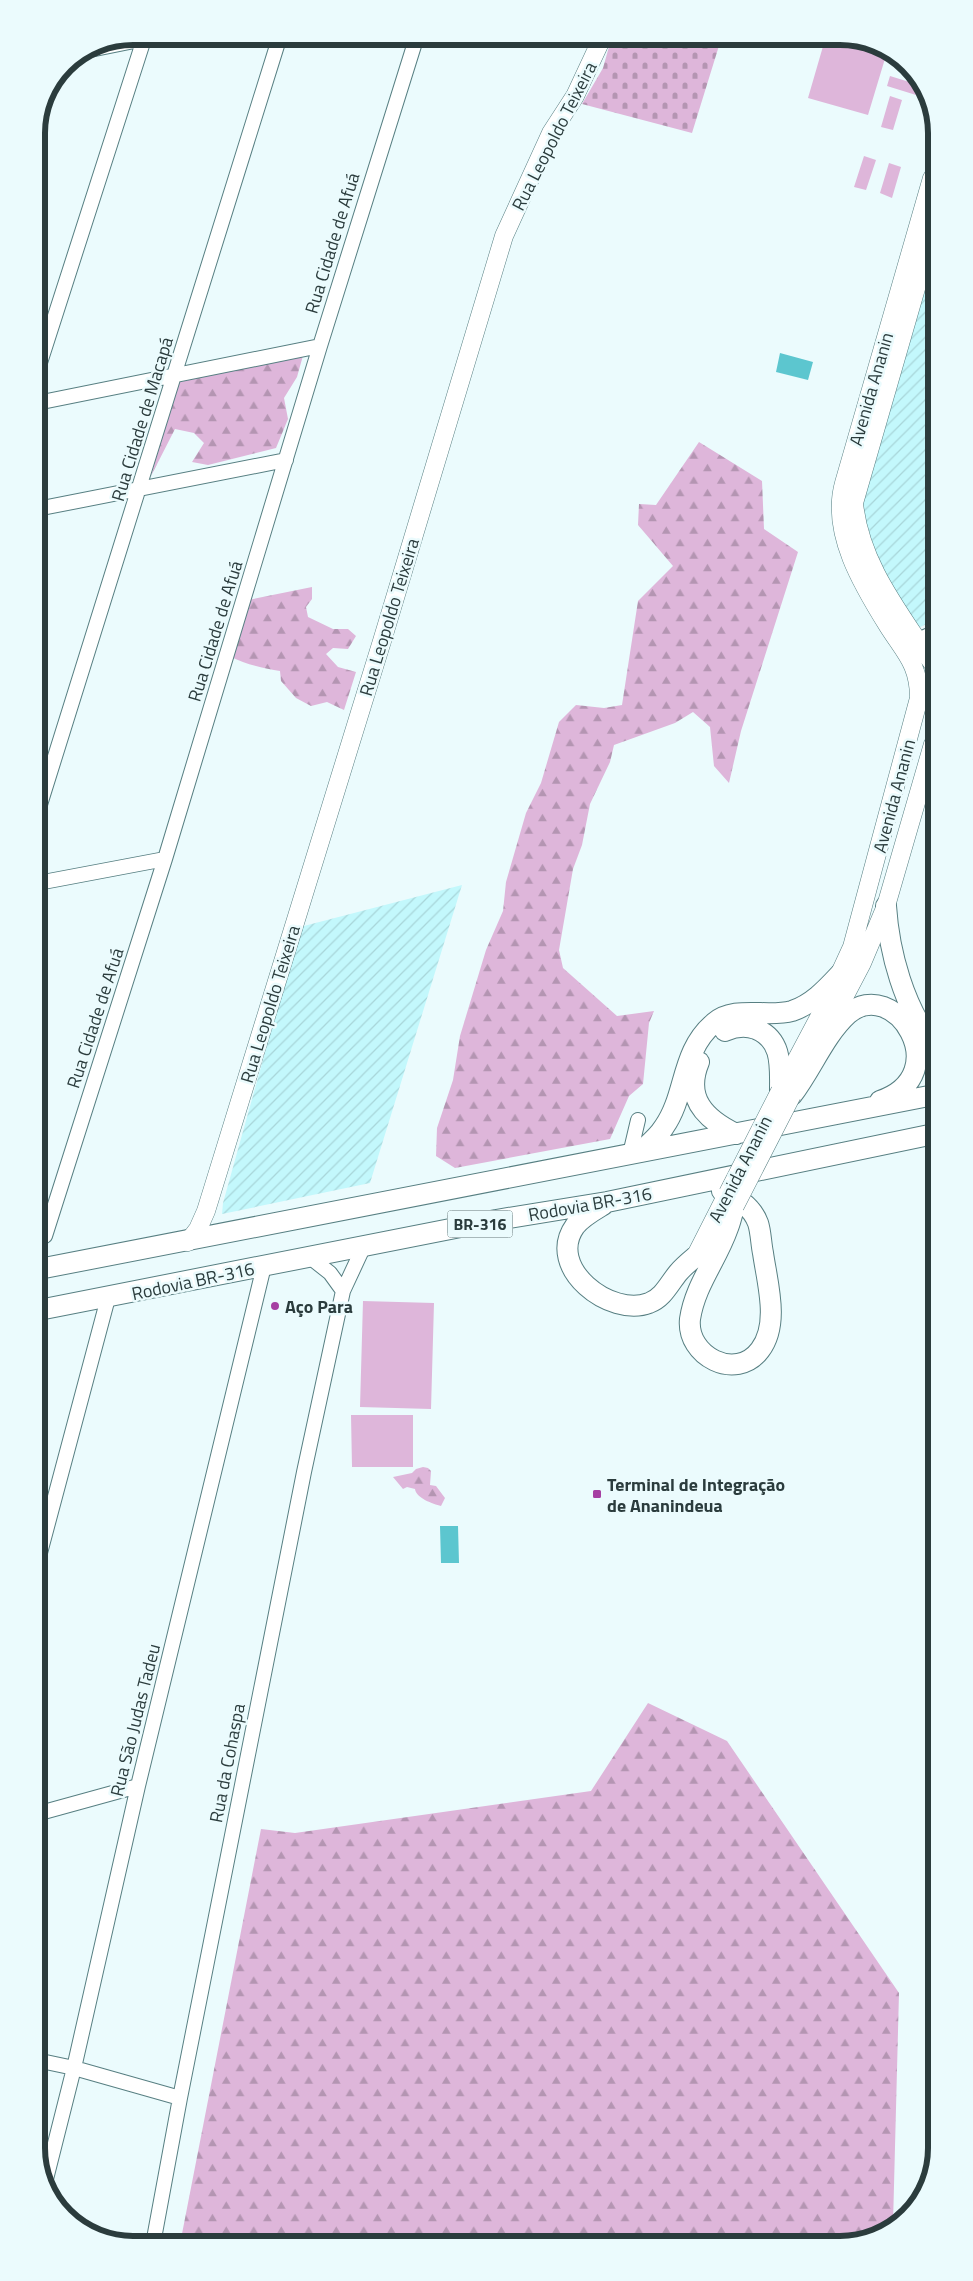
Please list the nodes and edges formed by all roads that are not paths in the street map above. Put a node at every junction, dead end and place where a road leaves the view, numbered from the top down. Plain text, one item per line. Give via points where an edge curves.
1 (143, 45) edge
2 (277, 45) edge
3 (414, 45) edge
4 (599, 45) edge
5 (928, 192) edge
6 (928, 246) edge
7 (320, 346) junction
8 (45, 347) edge
9 (174, 375) junction
10 (45, 401) edge
11 (286, 460) junction
12 (141, 490) junction
13 (45, 508) edge
14 (920, 642) edge
15 (928, 656) edge
16 (926, 692) edge
17 (928, 761) edge
18 (45, 789) edge
19 (165, 859) junction
20 (45, 883) edge
21 (886, 906) junction
22 (842, 972) junction
23 (928, 1038) edge
24 (786, 1093) junction
25 (928, 1096) edge
26 (854, 1113) junction
27 (638, 1120) dead end
28 (736, 1134) junction
29 (928, 1135) edge
30 (635, 1153) junction
31 (696, 1184) junction
32 (607, 1202) junction
33 (729, 1204) junction
34 (206, 1211) junction
35 (221, 1234) junction
36 (45, 1236) dead end
37 (188, 1242) junction
38 (363, 1248) junction
39 (694, 1257) joint
40 (311, 1258) junction
41 (264, 1266) junction
42 (45, 1268) edge
43 (343, 1291) junction
44 (108, 1298) junction
45 (45, 1309) edge
46 (45, 1534) edge
47 (138, 1786) junction
48 (45, 1812) edge
49 (45, 2062) edge
50 (74, 2068) junction
51 (180, 2098) junction
52 (48, 2171) edge
53 (154, 2236) edge

1 - 8 street
2 - 9 street, Rua Cidade de Macapá
3 - 7 street, Rua Cidade de Afuá
4 - 34 main road, Rua Leopoldo Teixeira via 575,96 552,133 504,236
5 - 14 main road, Avenida Ananin via 839,510 857,570 874,603
6 - 14 main road, Avenida Ananin via 854,503 858,530 868,556 898,614
7 - 9 street
7 - 11 street, Rua Cidade de Afuá
9 - 10 street
9 - 12 street, Rua Cidade de Macapá
11 - 12 street
11 - 19 street, Rua Cidade de Afuá
12 - 13 street
12 - 18 street, Rua Cidade de Macapá
14 - 15 main road, Avenida Ananin
14 - 16 main road, Avenida Ananin via 915,667
16 - 22 main road, Avenida Ananin via 918,706 852,947
17 - 21 main road, Avenida Ananin
19 - 20 street
19 - 36 street, Rua Cidade de Afuá
21 - 23 highway via 888,936 897,969
21 - 24 main road, Avenida Ananin via 862,963
22 - 24 main road, Avenida Ananin
22 - 30 highway via 809,1004 791,1011 730,1015 716,1020 689,1058 664,1128
24 - 26 highway via 807,1076 826,1041 850,1012 869,1005 881,1006 898,1015 910,1032 918,1052 917,1064 906,1086 890,1098
24 - 28 highway via 778,1050 767,1034 738,1026 720,1033 706,1047 700,1059 694,1090 705,1114
24 - 33 main road, Avenida Ananin, bridge
25 - 26 highway, BR-316
26 - 28 highway, BR-316
27 - 30 street
28 - 30 highway, BR-316
29 - 31 highway, Rodovia BR-316 / BR-316
30 - 35 highway, BR-316
31 - 32 highway, Rodovia BR-316 / BR-316
31 - 33 highway via 733,1196 749,1208 758,1223 770,1300 768,1335 754,1356 742,1363 728,1364 701,1352 694,1343 690,1320 697,1290 728,1229
32 - 38 highway, Rodovia BR-316 / BR-316 via 496,1220
32 - 39 highway via 575,1226 569,1240 572,1270 594,1292 630,1306 650,1303 660,1297
33 - 39 main road, Avenida Ananin
34 - 35 main road via 210,1223
34 - 37 main road, Rua Leopoldo Teixeira
35 - 37 highway, BR-316
37 - 42 highway, BR-316
38 - 40 highway, Rodovia BR-316 / BR-316
38 - 43 street, Rua da Cohaspa
40 - 41 highway, Rodovia BR-316 / BR-316
40 - 43 street via 330,1272
41 - 44 highway, Rodovia BR-316 / BR-316
41 - 47 street, Rua São Judas Tadeu
43 - 51 street, Rua da Cohaspa
44 - 45 highway, Rodovia BR-316 / BR-316
44 - 46 street
47 - 48 street
47 - 50 street, Rua São Judas Tadeu
49 - 50 street
50 - 51 street
50 - 52 street, Rua São Judas Tadeu
51 - 53 street, Rua da Cohaspa

